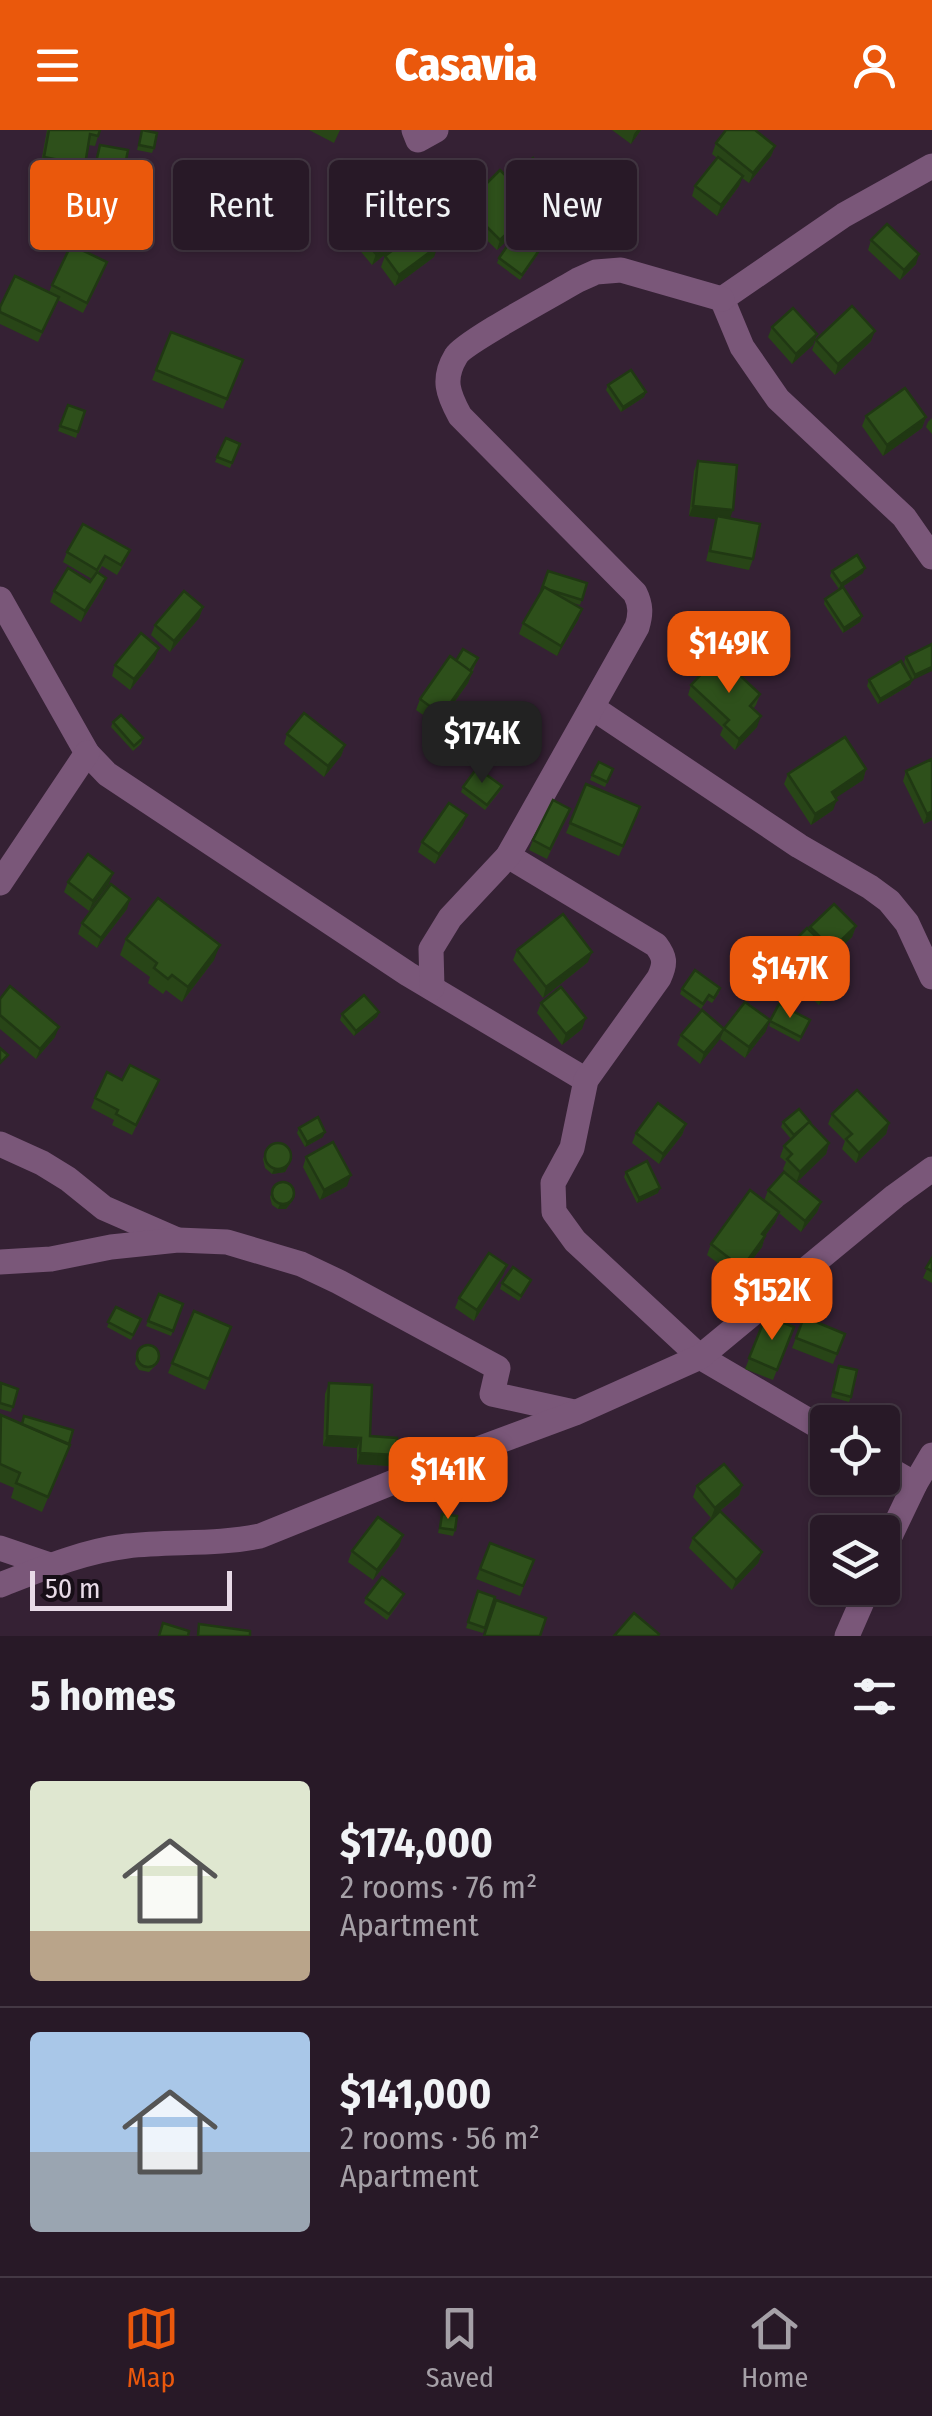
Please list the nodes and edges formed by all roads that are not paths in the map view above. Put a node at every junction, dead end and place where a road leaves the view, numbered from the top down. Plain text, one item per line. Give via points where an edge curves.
1 (414, 130) edge
2 (436, 130) edge
3 (932, 166) edge
4 (722, 299) junction
5 (932, 557) edge
6 (0, 598) edge
7 (593, 708) junction
8 (87, 753) junction
9 (508, 856) junction
10 (0, 882) edge
11 (932, 977) edge
12 (432, 988) junction
13 (586, 1080) junction
14 (0, 1144) edge
15 (932, 1169) edge
16 (178, 1240) junction
17 (0, 1262) edge
18 (700, 1357) junction
19 (575, 1412) junction
20 (810, 1421) edge
21 (932, 1455) edge
22 (900, 1475) edge
23 (915, 1484) junction
24 (900, 1515) edge
25 (0, 1548) edge
26 (50, 1565) junction
27 (0, 1585) edge
28 (861, 1605) edge
29 (847, 1636) edge

1 - 2 street via 418,140
3 - 4 street via 844,215
4 - 5 street via 742,347 778,399 904,517
4 - 7 street via 620,270 596,272 457,352 448,374 448,394 460,416 639,601 637,627
6 - 8 street
7 - 9 street
7 - 11 street via 879,894 907,923
8 - 10 street
8 - 12 street via 134,792
9 - 12 street via 450,918 431,949
9 - 13 street via 664,955 659,978
12 - 13 street
13 - 18 street via 572,1148 554,1183 554,1212 575,1241
14 - 16 street via 55,1171 104,1208
15 - 18 street
16 - 17 street
16 - 19 street via 227,1242 301,1264 498,1368 492,1394
18 - 19 street
18 - 20 street
19 - 26 street via 260,1536 122,1546
21 - 23 street
22 - 23 street
23 - 24 street
25 - 26 street
26 - 27 street
28 - 29 street

